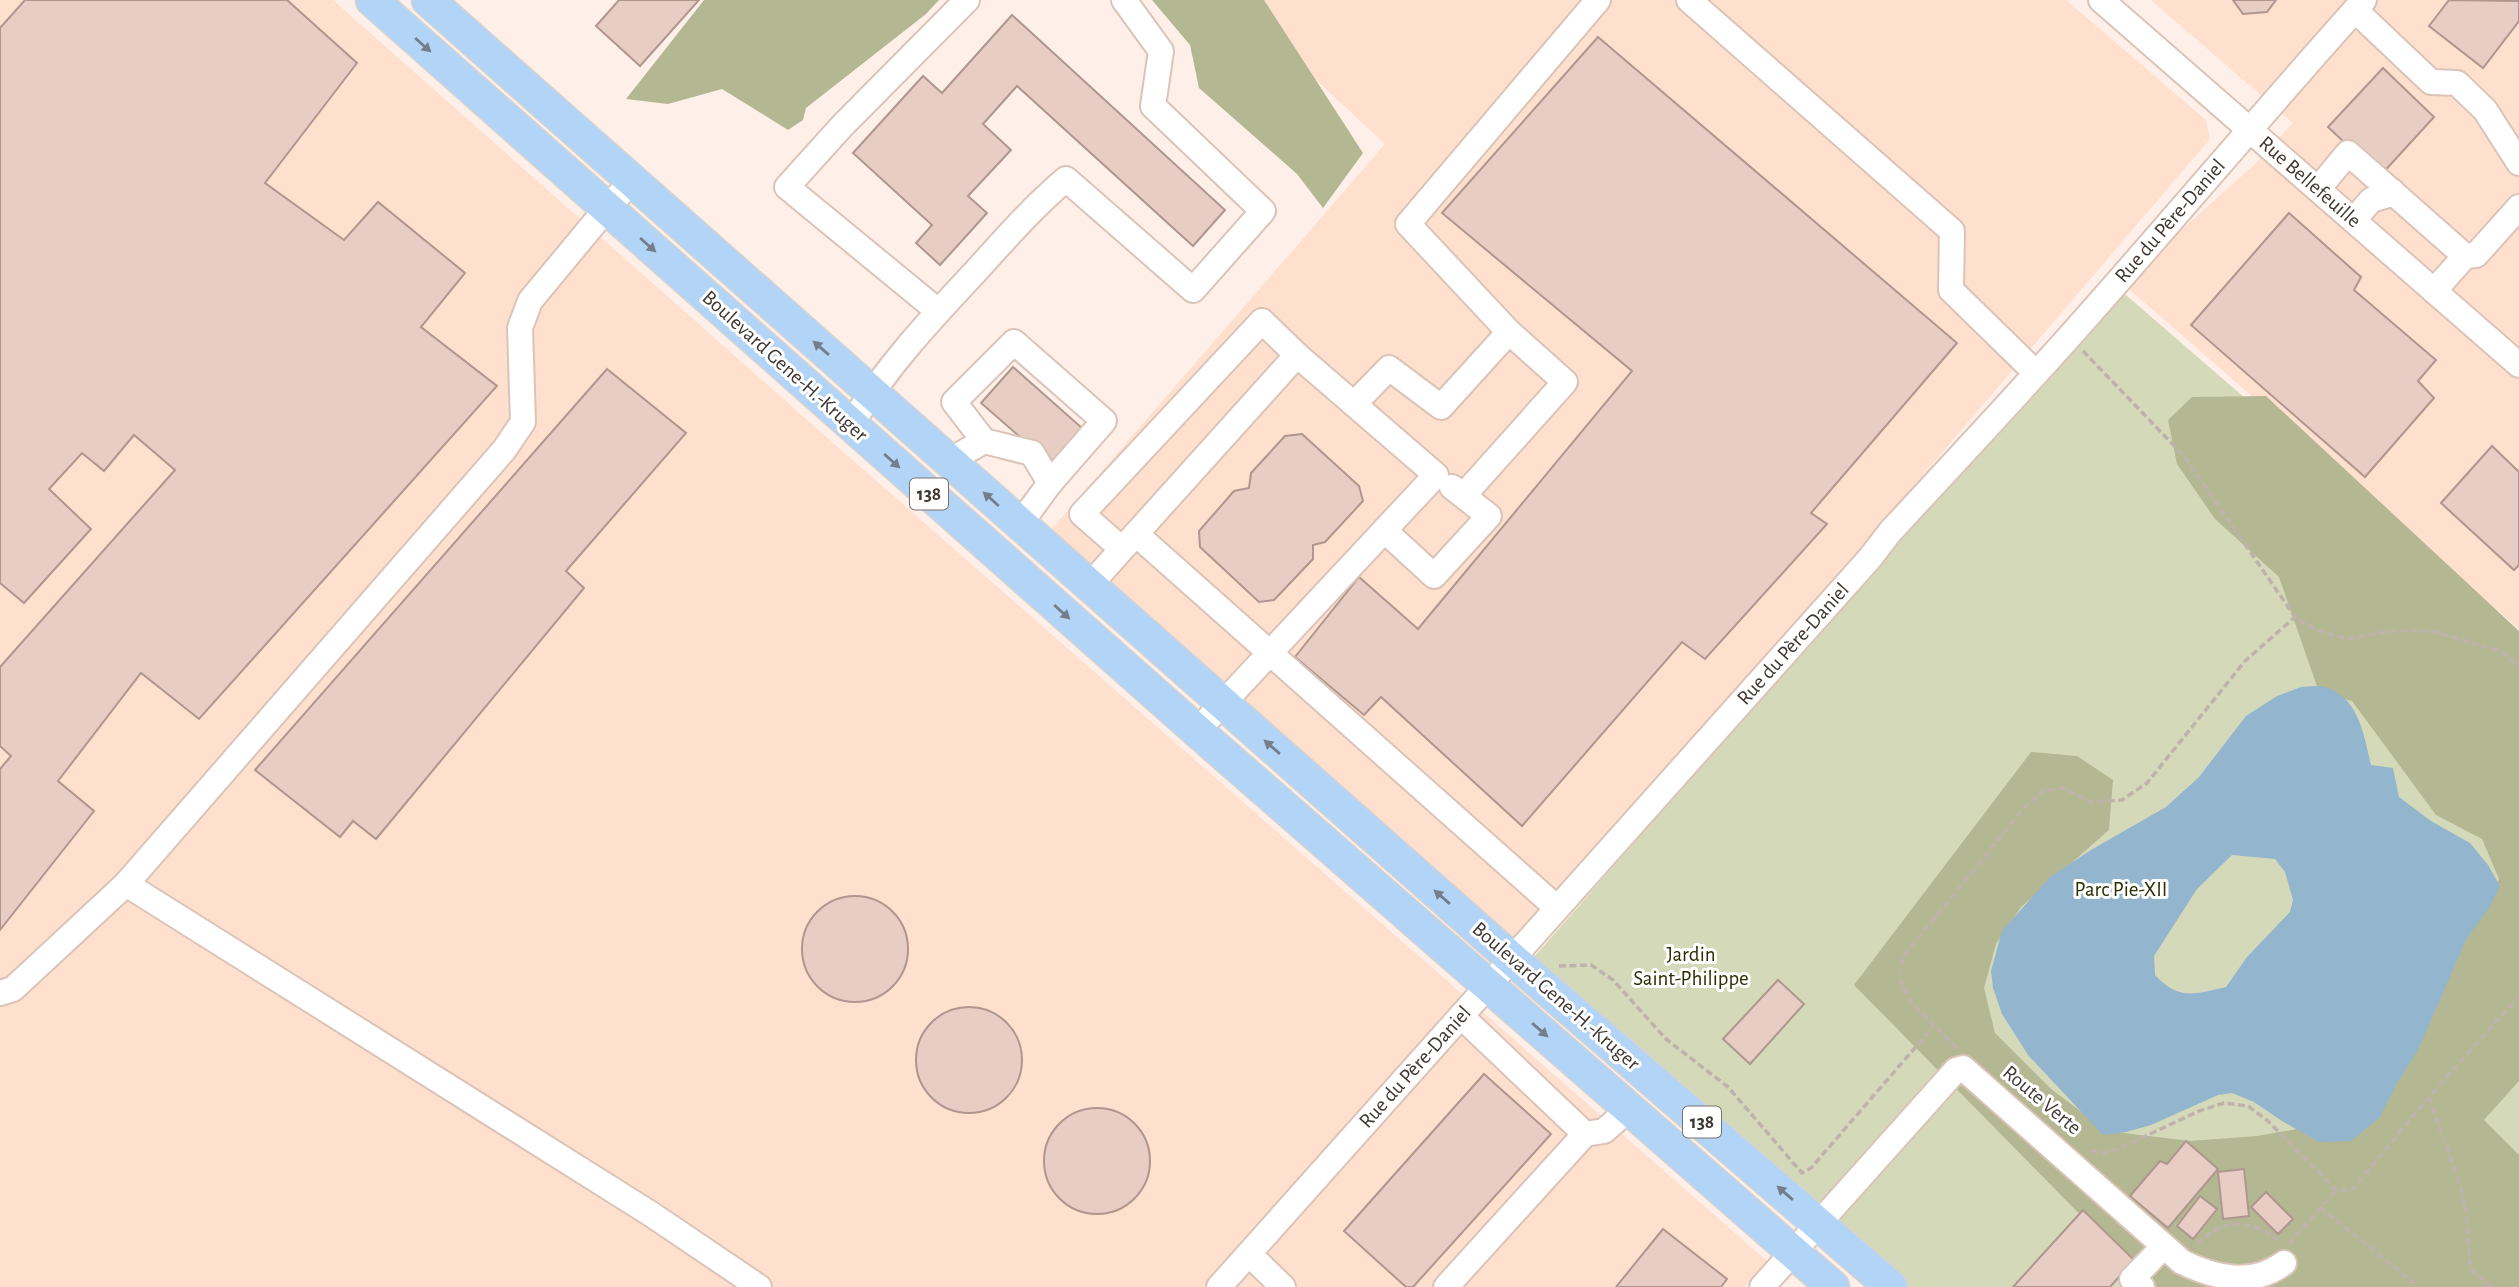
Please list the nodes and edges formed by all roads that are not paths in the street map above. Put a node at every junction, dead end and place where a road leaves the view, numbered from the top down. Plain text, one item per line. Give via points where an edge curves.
1 (372, 0) edge
2 (428, 0) edge
3 (967, 0) edge
4 (1124, 0) edge
5 (1598, 0) edge
6 (1689, 0) edge
7 (2101, 0) edge
8 (2359, 5) edge
9 (2250, 129) junction
10 (2519, 163) edge
11 (632, 181) junction
12 (2318, 189) junction
13 (2392, 191) junction
14 (2519, 207) edge
15 (607, 208) junction
16 (2354, 220) junction
17 (2465, 256) junction
18 (2434, 290) junction
19 (938, 312) junction
20 (1509, 332) junction
21 (1297, 355) junction
22 (2519, 365) edge
23 (2036, 373) junction
24 (871, 392) junction
25 (1354, 404) junction
26 (851, 425) junction
27 (984, 441) junction
28 (949, 461) junction
29 (1436, 475) junction
30 (1050, 483) junction
31 (1464, 495) junction
32 (1020, 524) junction
33 (1385, 531) junction
34 (1129, 542) junction
35 (1090, 585) junction
36 (1270, 653) junction
37 (1223, 703) junction
38 (1197, 732) junction
39 (126, 884) junction
40 (1557, 908) junction
41 (1512, 959) junction
42 (1489, 985) junction
43 (0, 993) edge
44 (1461, 1016) junction
45 (1629, 1109) junction
46 (1585, 1134) junction
47 (1819, 1223) junction
48 (2164, 1246) junction
49 (1793, 1252) junction
50 (1249, 1254) junction
51 (2284, 1263) dead end
52 (2233, 1284) edge
53 (759, 1287) edge
54 (1219, 1287) edge
55 (1283, 1287) edge
56 (1446, 1287) edge
57 (1762, 1287) edge
58 (1833, 1287) edge
59 (1891, 1287) edge
60 (2142, 1287) edge

1 -> 15 main road, Boulevard Gene-H.-Kruger / 138
2 - 11 main road, Boulevard Gene-H.-Kruger / 138
3 - 19 street via 787,187
4 - 19 street via 1161,51 1153,106 1263,211 1192,290 1066,179
5 - 20 street via 1408,223
6 - 23 street via 1952,231 1951,290
7 - 9 street, Rue Bellefeuille
8 - 9 street, Rue du Père-Daniel
8 - 10 street via 2431,82 2457,83 2485,110
9 - 12 street, Rue Bellefeuille
9 - 23 street, Rue du Père-Daniel
11 - 15 street
24 -> 11 main road, Boulevard Gene-H.-Kruger / 138
12 - 13 street via 2348,153
12 - 16 street, Rue Bellefeuille
13 - 16 street via 2371,200
13 - 17 street
14 - 17 street via 2476,255
15 -> 26 main road, Boulevard Gene-H.-Kruger / 138
15 - 39 street via 530,301 520,328 523,422 505,450
16 - 18 street, Rue Bellefeuille
17 - 18 street
18 - 22 street, Rue Bellefeuille
19 - 24 street
20 - 25 street via 1441,407 1389,368
20 - 31 street via 1565,382
21 - 25 street
21 - 34 street
21 - 34 street via 1262,321 1082,514
23 - 40 street, Rue du Père-Daniel
24 - 26 street
24 - 28 main road, Boulevard Gene-H.-Kruger / 138
25 - 29 street
26 -> 38 main road, Boulevard Gene-H.-Kruger / 138
27 - 28 street
27 - 30 street via 1032,453
27 - 30 street via 954,402 1014,342 1104,421
32 -> 28 main road, Boulevard Gene-H.-Kruger / 138
29 - 31 street
29 - 33 street
30 - 32 street
31 - 33 street via 1489,516 1434,576
32 - 35 main road, Boulevard Gene-H.-Kruger / 138
33 - 36 street
34 - 35 street
34 - 36 street
35 - 37 main road, Boulevard Gene-H.-Kruger / 138
36 - 37 street
36 - 40 street
37 - 38 street
41 -> 37 main road, Boulevard Gene-H.-Kruger / 138
38 - 42 main road, Boulevard Gene-H.-Kruger / 138
39 - 43 street via 13,989
39 - 53 street via 651,1214
40 - 41 street, Rue du Père-Daniel
41 - 42 street, Rue du Père-Daniel
47 -> 41 main road, Boulevard Gene-H.-Kruger / 138
42 - 44 street, Rue du Père-Daniel
42 -> 45 main road, Boulevard Gene-H.-Kruger / 138
44 - 46 street
44 - 50 street, Rue du Père-Daniel
45 - 46 street via 1604,1131
45 - 49 main road, Boulevard Gene-H.-Kruger / 138
46 - 56 street
47 - 48 street via 1956,1070 1963,1068
47 - 49 street
47 - 59 main road, Boulevard Gene-H.-Kruger / 138
48 - 52 street via 2182,1262
48 - 60 street via 2132,1279
49 - 57 street
49 - 58 main road, Boulevard Gene-H.-Kruger / 138
50 - 54 street, Rue du Père-Daniel
50 - 55 street
51 - 52 street via 2273,1272

